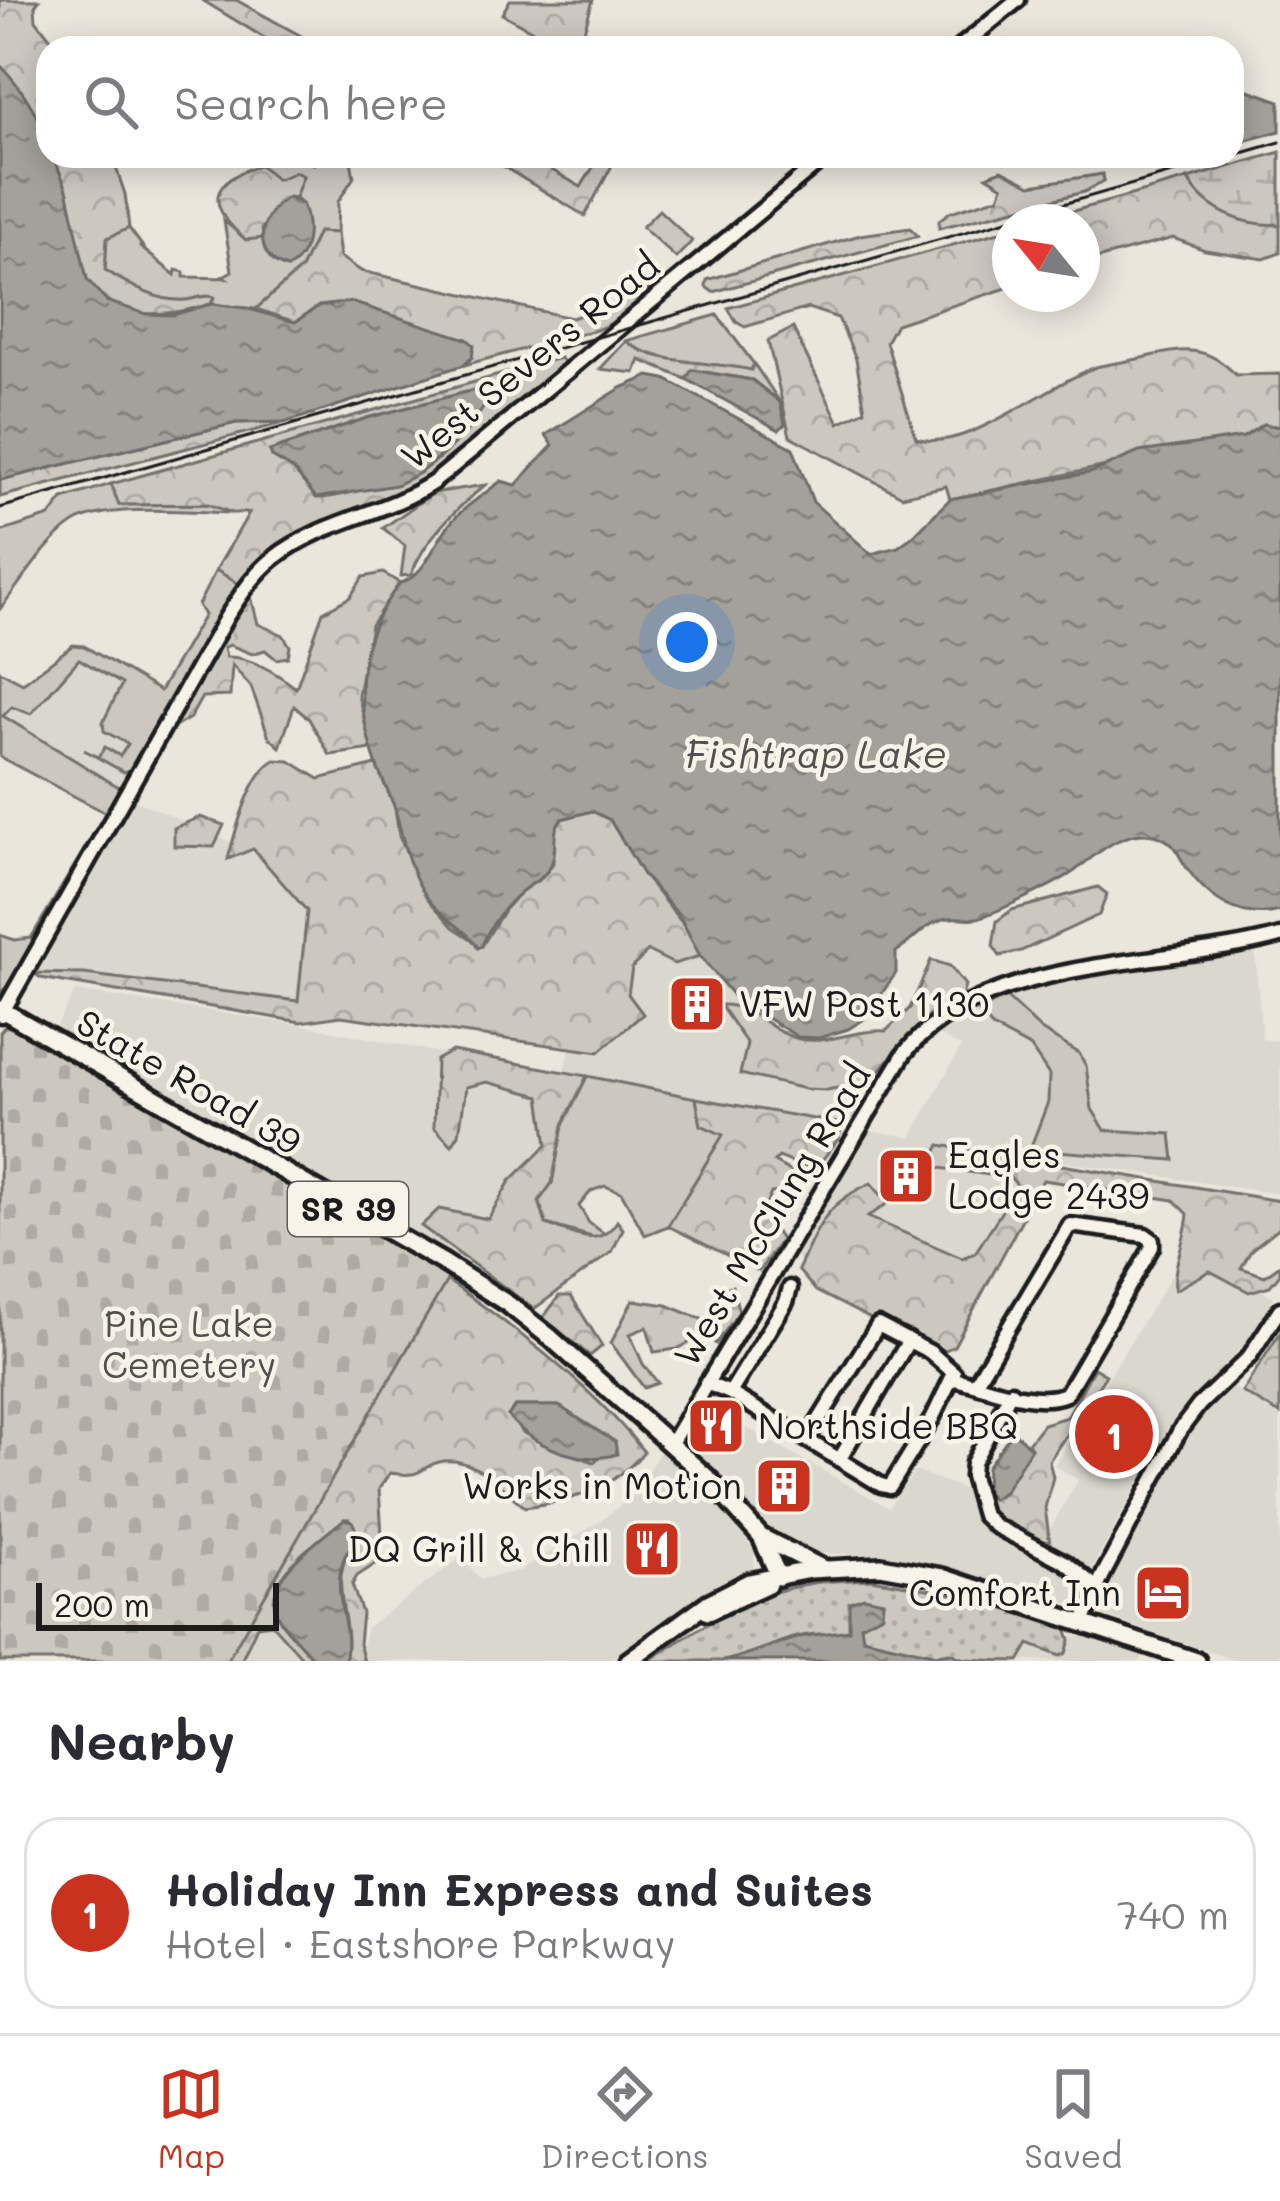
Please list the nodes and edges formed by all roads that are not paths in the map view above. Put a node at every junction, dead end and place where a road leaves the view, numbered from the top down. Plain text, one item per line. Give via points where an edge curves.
1 (1018, 0) edge
2 (974, 36) edge
3 (813, 168) edge
4 (1280, 935) edge
5 (1, 1012) edge
6 (790, 1288) dead end
7 (1280, 1309) edge
8 (909, 1340) junction
9 (954, 1379) junction
10 (706, 1383) junction
11 (975, 1384) junction
12 (1012, 1392) junction
13 (730, 1393) junction
14 (808, 1438) junction
15 (670, 1445) junction
16 (841, 1457) junction
17 (761, 1537) junction
18 (823, 1569) junction
19 (779, 1577) junction
20 (1097, 1588) junction
21 (1083, 1624) junction
22 (628, 1661) edge
23 (1197, 1661) edge

1 - 2 street
3 - 5 street, West Severs Road via 434,482 306,537 258,573
4 - 10 street, West McClung Road via 1099,965 970,1002 937,1021 904,1054
5 - 15 main road, State Road 39 / SR 39 via 496,1296
6 - 13 street
7 - 20 street via 1250,1357 1180,1430
8 - 9 street via 951,1368
8 - 14 street via 885,1325 872,1329
8 - 16 street
9 - 11 street
9 - 16 street via 890,1487
10 - 13 street
10 - 15 street, West McClung Road
11 - 12 street
11 - 12 street via 1070,1225 1149,1236 1153,1247 1066,1394
12 - 20 street via 973,1463 983,1514
13 - 14 street
14 - 16 street
15 - 17 main road, State Road 39 / SR 39
17 - 18 main road
17 - 19 main road, State Road 39 / SR 39
18 - 19 main road
18 - 21 main road via 918,1571
19 - 22 main road via 688,1619
20 - 21 street
21 - 23 main road

